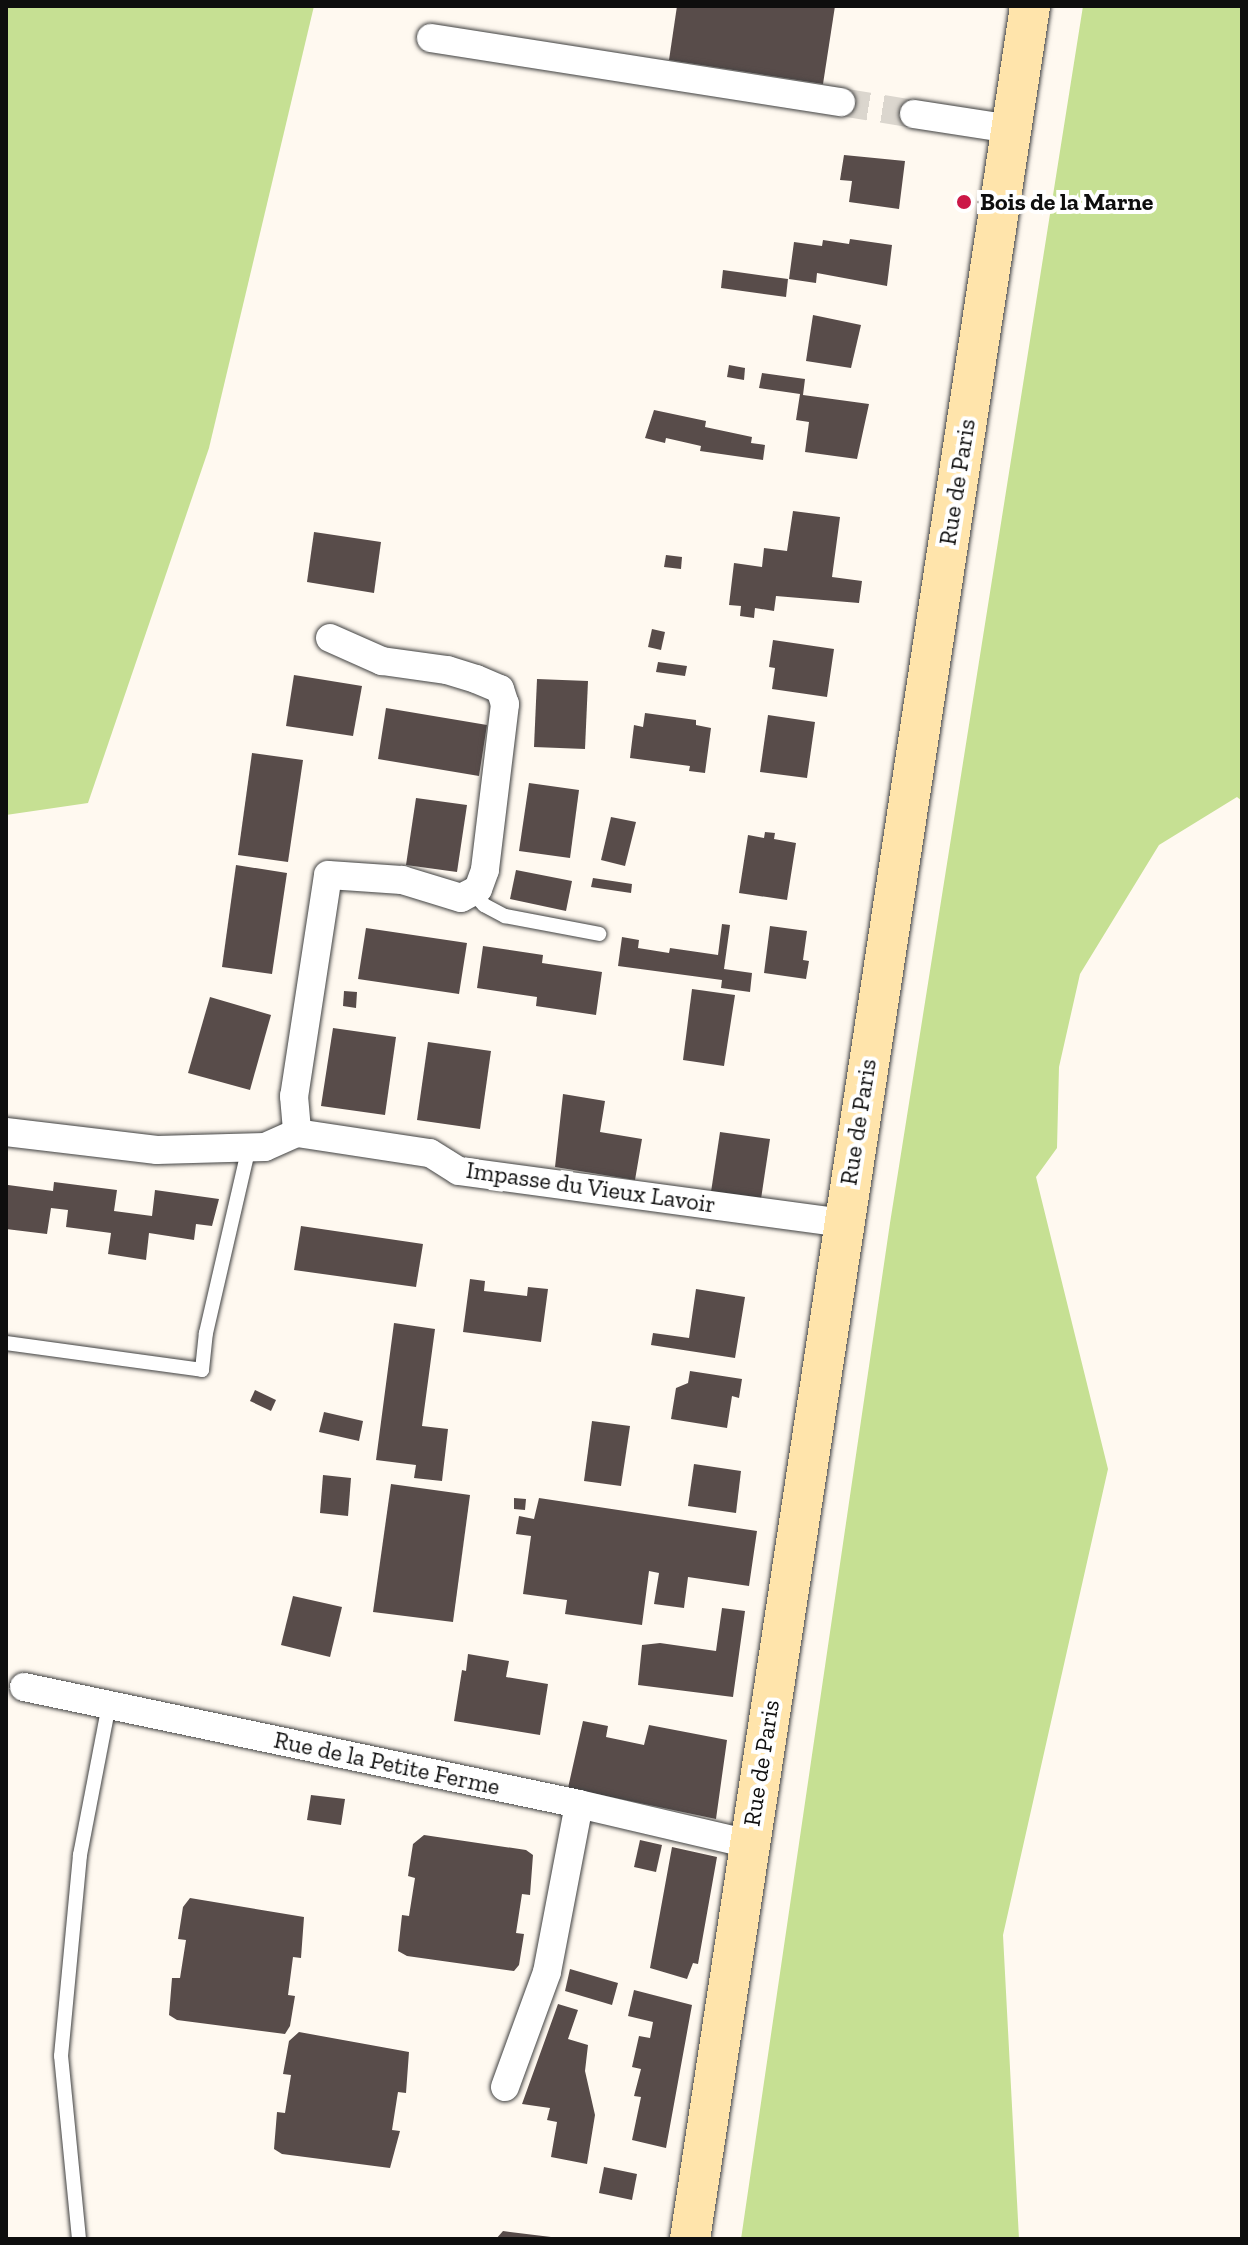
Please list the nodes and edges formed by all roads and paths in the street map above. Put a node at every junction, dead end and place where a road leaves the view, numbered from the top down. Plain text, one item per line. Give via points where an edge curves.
1 (1030, 6) edge
2 (431, 38) dead end
3 (841, 102) tunnel mouth
4 (914, 114) tunnel mouth
5 (1011, 129) junction
6 (330, 638) dead end
7 (472, 892) junction
8 (599, 934) dead end
9 (6, 1132) edge
10 (297, 1133) junction
11 (249, 1147) junction
12 (843, 1223) junction
13 (6, 1343) edge
14 (24, 1687) dead end
15 (109, 1705) junction
16 (579, 1804) junction
17 (749, 1844) junction
18 (505, 2087) dead end
19 (79, 2239) edge
20 (690, 2239) edge

1 - 5 main road, Rue de Paris
2 - 3 street
4 - 5 street
5 - 12 main road, Rue de Paris
6 - 7 street via 382,661 447,670 500,689 505,704 485,870
7 - 8 lane via 505,916
7 - 10 street via 461,898 402,880 328,875 294,1096
9 - 11 street, Impasse du Vieux Lavoir via 157,1150
10 - 11 street, Impasse du Vieux Lavoir via 265,1147
10 - 12 street, Impasse du Vieux Lavoir via 430,1153 459,1171
11 - 13 lane via 202,1370
12 - 17 main road, Rue de Paris
14 - 15 street, Rue de la Petite Ferme
15 - 16 street, Rue de la Petite Ferme
15 - 19 lane via 80,1855 61,2056
16 - 17 street, Rue de la Petite Ferme
16 - 18 street via 547,1972
17 - 20 main road, Rue de Paris

